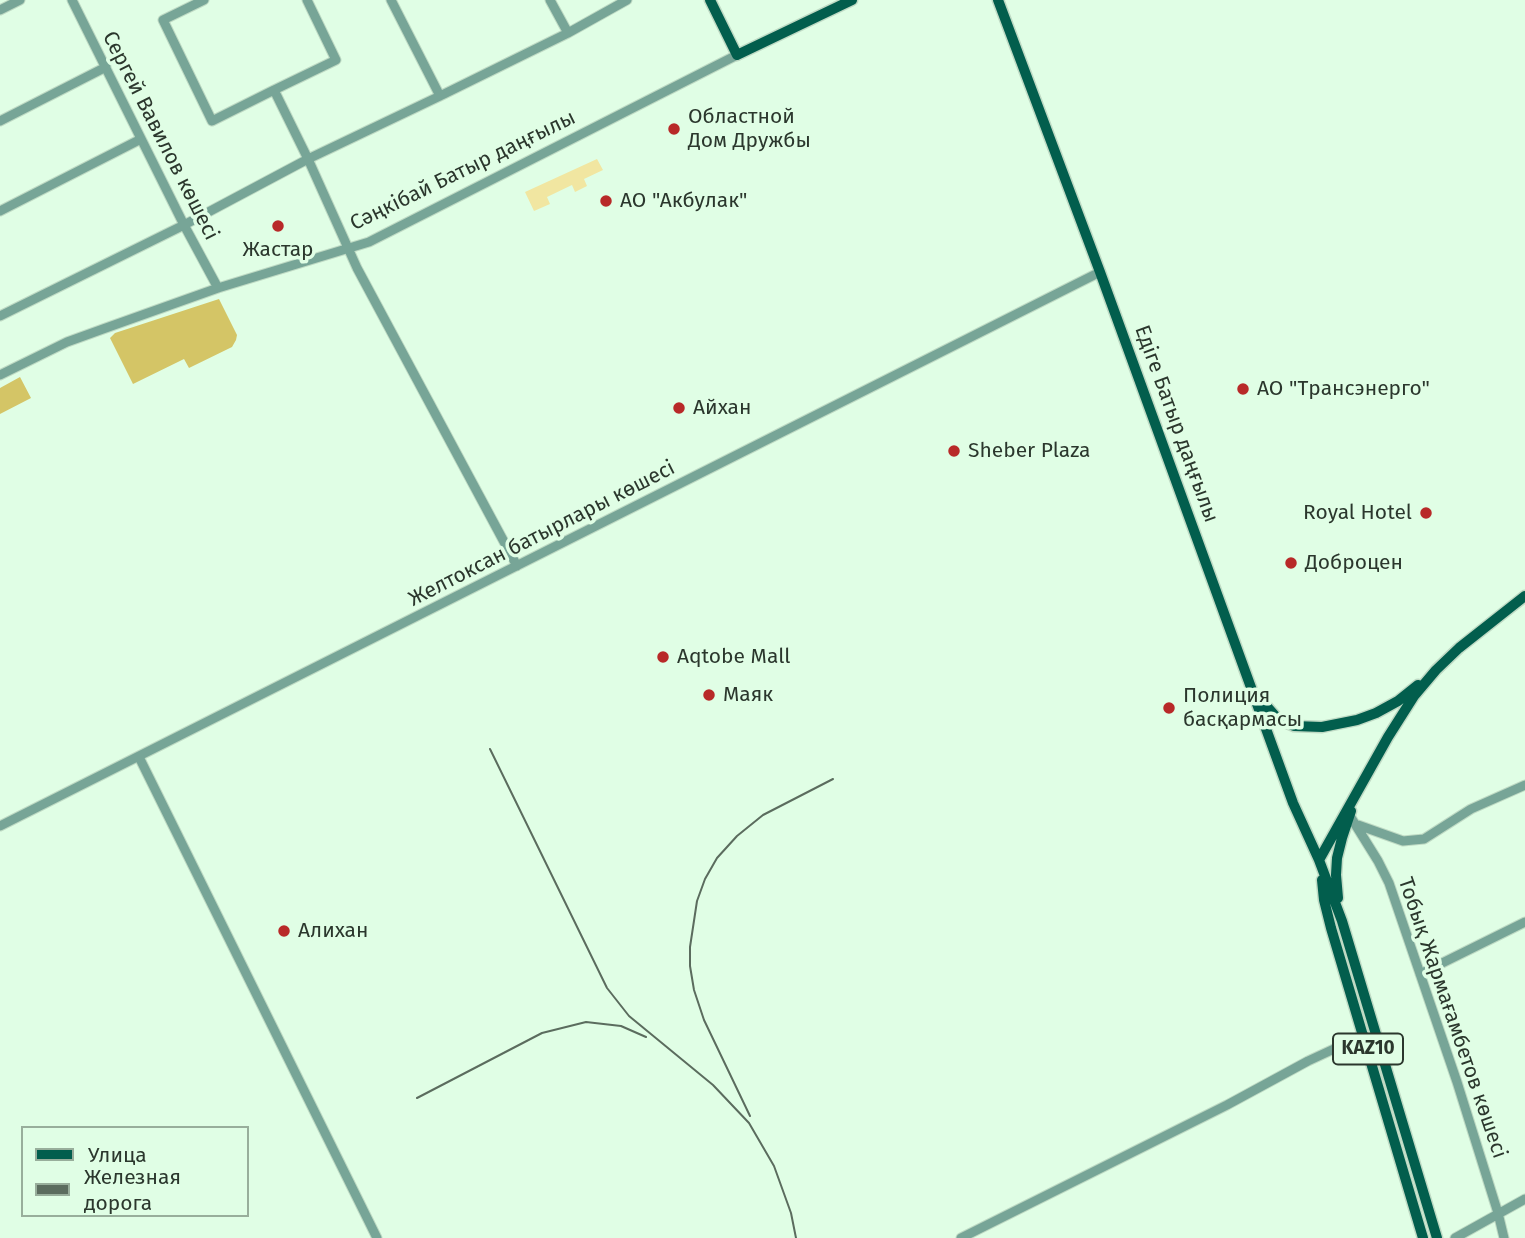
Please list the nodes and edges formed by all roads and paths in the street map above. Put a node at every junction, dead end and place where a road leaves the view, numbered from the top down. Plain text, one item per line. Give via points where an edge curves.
1 (20, 0) edge
2 (72, 0) edge
3 (205, 0) edge
4 (307, 0) edge
5 (391, 0) edge
6 (550, 0) edge
7 (627, 0) edge
8 (710, 0) edge
9 (852, 0) edge
10 (998, 0) edge
11 (0, 10) edge
12 (568, 33) junction
13 (737, 55) junction
14 (106, 67) junction
15 (274, 90) junction
16 (440, 96) junction
17 (0, 121) edge
18 (141, 139) junction
19 (309, 159) junction
20 (0, 211) edge
21 (184, 225) junction
22 (349, 249) junction
23 (1100, 272) junction
24 (218, 288) junction
25 (0, 316) edge
26 (0, 375) edge
27 (517, 566) junction
28 (1525, 596) edge
29 (1436, 670) junction
30 (1249, 679) junction
31 (139, 757) junction
32 (1525, 785) edge
33 (1358, 791) junction
34 (1350, 816) junction
35 (1358, 825) junction
36 (0, 826) edge
37 (1319, 860) junction
38 (1342, 922) junction
39 (1525, 922) edge
40 (1420, 974) junction
41 (1364, 1035) junction
42 (1525, 1199) edge
43 (1499, 1213) junction
44 (377, 1238) edge
45 (961, 1238) edge
46 (1423, 1238) edge
47 (1437, 1238) edge
48 (1455, 1238) edge
49 (1504, 1238) edge

1 - 11 street
2 - 14 street, Сергей Вавилов көшесі
3 - 15 street via 163,20 212,121
4 - 15 street via 336,60
5 - 16 street
6 - 12 street
7 - 12 street
8 - 13 main road
9 - 13 main road, Сәңкібай Батыр даңғылы
10 - 23 main road, Едіге Батыр даңғылы
12 - 16 street
13 - 22 street, Сәңкібай Батыр даңғылы
14 - 17 street
14 - 18 street, Сергей Вавилов көшесі
15 - 19 street
16 - 19 street
18 - 20 street
18 - 21 street, Сергей Вавилов көшесі
19 - 21 street
19 - 22 street
21 - 24 street, Сергей Вавилов көшесі
21 - 25 street
22 - 24 street, Сәңкібай Батыр даңғылы
22 - 27 street
23 - 27 street, Желтоксан батырлары көшесі
23 - 30 main road, Едіге Батыр даңғылы
24 - 26 street, Сәңкібай Батыр даңғылы via 68,342
27 - 31 street, Желтоксан батырлары көшесі
28 - 29 main road, KAZ10
29 - 30 main road via 1376,713 1322,726 1294,726 1278,719
29 - 33 main road, KAZ10 via 1414,696
30 - 37 main road, Едіге Батыр даңғылы via 1293,803
31 - 36 street, Желтоксан батырлары көшесі
31 - 44 street
32 - 35 street via 1471,809 1424,839 1403,841
33 - 34 main road, KAZ10
33 - 37 main road, KAZ10
34 - 35 street, Тобық Жармағамбетов көшесі
34 - 38 main road, KAZ10 via 1336,875
35 - 40 street, Тобық Жармағамбетов көшесі via 1390,883
37 - 38 main road, Едіге Батыр даңғылы
37 - 41 main road, Едіге Батыр даңғылы / KAZ10 via 1331,928
38 - 47 main road, Едіге Батыр даңғылы / KAZ10
39 - 40 street
40 - 43 street, Тобық Жармағамбетов көшесі
41 - 45 street
41 - 46 main road, Едіге Батыр даңғылы / KAZ10
42 - 43 street
43 - 48 street
43 - 49 street, Тобық Жармағамбетов көшесі

